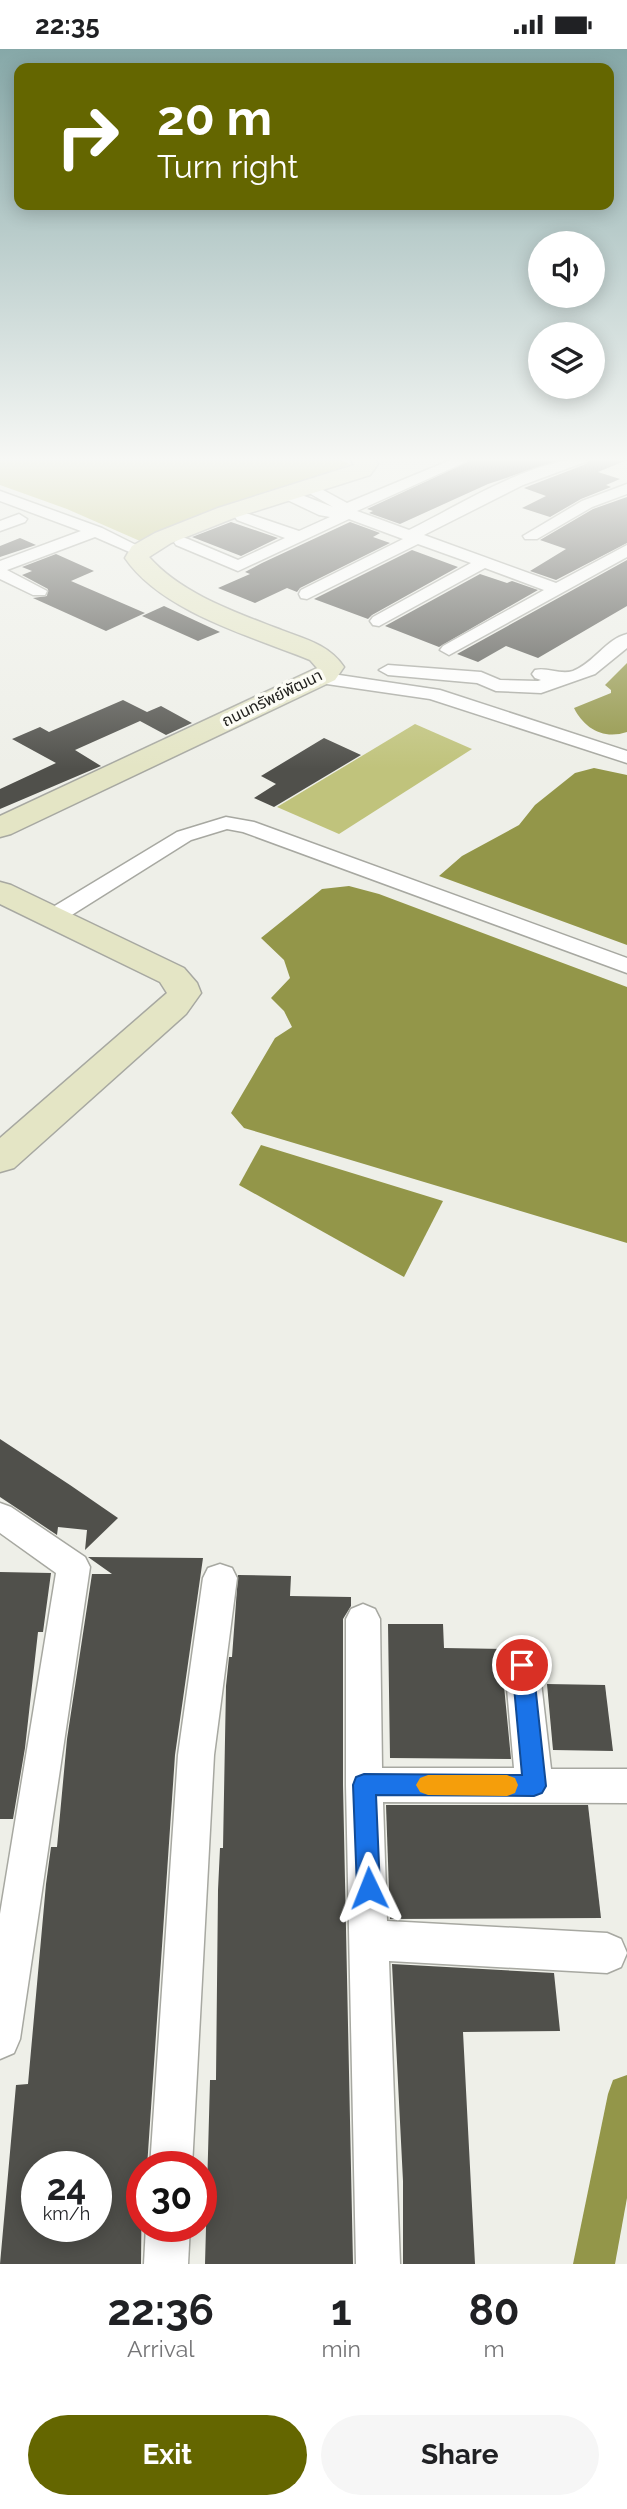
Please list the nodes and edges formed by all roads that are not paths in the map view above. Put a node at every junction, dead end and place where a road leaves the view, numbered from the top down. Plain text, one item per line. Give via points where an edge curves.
1 (140, 562) edge
2 (230, 562) edge
3 (246, 562) edge
4 (365, 562) edge
5 (605, 562) edge
6 (483, 563) joint
7 (0, 573) edge
8 (19, 582) junction
9 (558, 589) junction
10 (0, 590) edge
11 (39, 591) dead end
12 (307, 594) dead end
13 (379, 621) dead end
14 (627, 639) edge
15 (449, 650) dead end
16 (325, 673) junction
17 (627, 757) edge
18 (0, 828) edge
19 (0, 892) edge
20 (51, 918) junction
21 (627, 966) edge
22 (0, 1159) edge
23 (0, 1516) edge
24 (220, 1578) dead end
25 (363, 1619) dead end
26 (522, 1665) dead end
27 (364, 1785) junction
28 (534, 1786) junction
29 (627, 1786) edge
30 (371, 1940) junction
31 (607, 1953) dead end
32 (0, 2039) edge
33 (172, 2151) edge
34 (167, 2242) edge
35 (166, 2264) edge
36 (378, 2264) edge

1 - 16 street, ถนนทรัพย์พัฒนา via 174,591 319,654
2 - 3 street via 238,566
4 - 12 street
5 - 9 street
6 - 9 street
6 - 13 street
7 - 8 street
8 - 10 street
8 - 11 street
9 - 15 street
14 - 16 street via 576,678 557,679 541,687 496,685 481,678
16 - 17 street via 433,694
16 - 18 street, ถนนทรัพย์พัฒนา
19 - 20 street
20 - 21 street via 184,836 226,823 247,826
20 - 22 street via 172,975 184,993 174,1007
23 - 32 street via 72,1567
24 - 33 street via 196,1755
25 - 27 street
26 - 28 street
27 - 28 street
27 - 30 street
28 - 29 street
30 - 31 street
30 - 36 street
34 - 35 street

